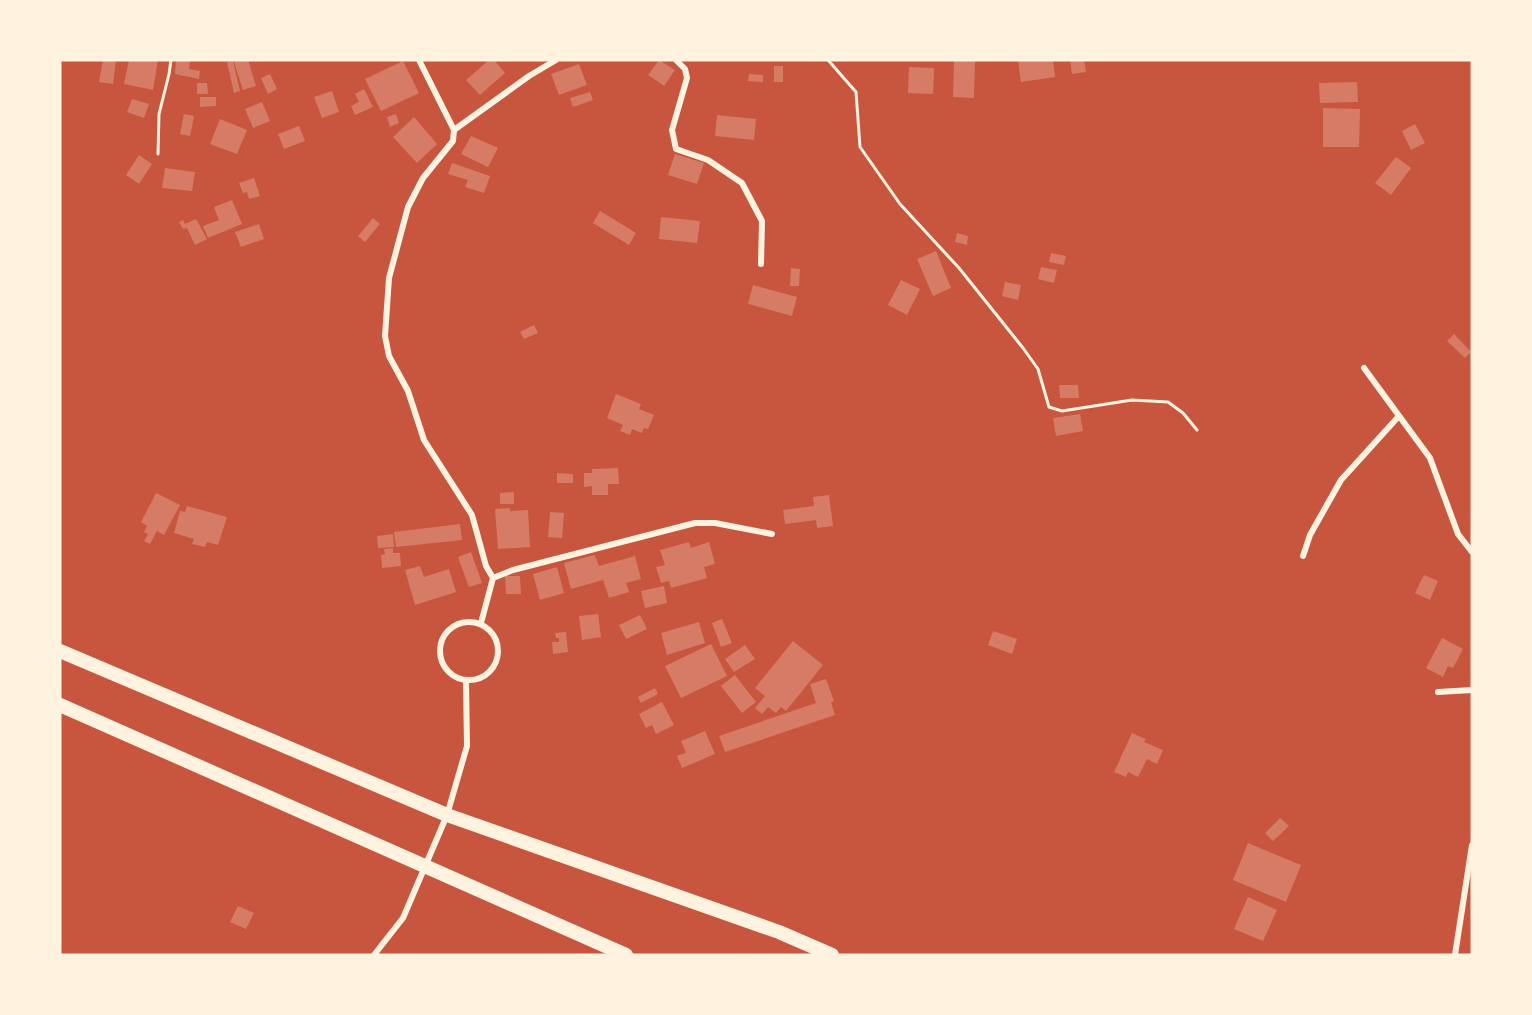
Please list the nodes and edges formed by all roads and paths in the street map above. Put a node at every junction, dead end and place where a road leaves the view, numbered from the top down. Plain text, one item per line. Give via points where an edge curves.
1 (171, 60) edge
2 (419, 60) edge
3 (556, 60) edge
4 (676, 60) edge
5 (828, 60) edge
6 (454, 130) junction
7 (158, 154) dead end
8 (761, 264) dead end
9 (1364, 368) dead end
10 (1399, 416) junction
11 (1197, 430) dead end
12 (772, 534) dead end
13 (1472, 552) edge
14 (1303, 556) dead end
15 (492, 578) junction
16 (481, 623) junction
17 (60, 651) edge
18 (466, 681) junction
19 (1472, 690) edge
20 (1438, 692) dead end
21 (60, 705) edge
22 (447, 815) junction
23 (1472, 844) edge
24 (426, 866) junction
25 (374, 955) edge
26 (626, 955) edge
27 (832, 955) edge
28 (1455, 955) edge

1 - 7 path via 159,114
2 - 6 street
3 - 6 street
4 - 8 street via 687,78 672,130 676,149 708,160 742,183 762,221
5 - 11 path via 856,92 860,147 900,204 959,268 1023,348 1038,369 1049,407 1062,411 1132,400 1168,402
6 - 15 street via 453,141 423,178 408,207 389,278 385,336 389,356 408,391 424,440 472,515
9 - 10 street
10 - 13 street via 1430,458 1458,534
10 - 14 street via 1341,480 1310,535
12 - 15 street via 695,523
15 - 16 street
16 - 18 street via 497,642 495,667 483,678
16 - 18 street via 455,624 440,644 444,669
17 - 22 highway
18 - 22 street via 467,746
19 - 20 street
21 - 24 highway
22 - 24 street
22 - 27 highway via 779,932
23 - 28 street
24 - 25 street via 403,918
24 - 26 highway

